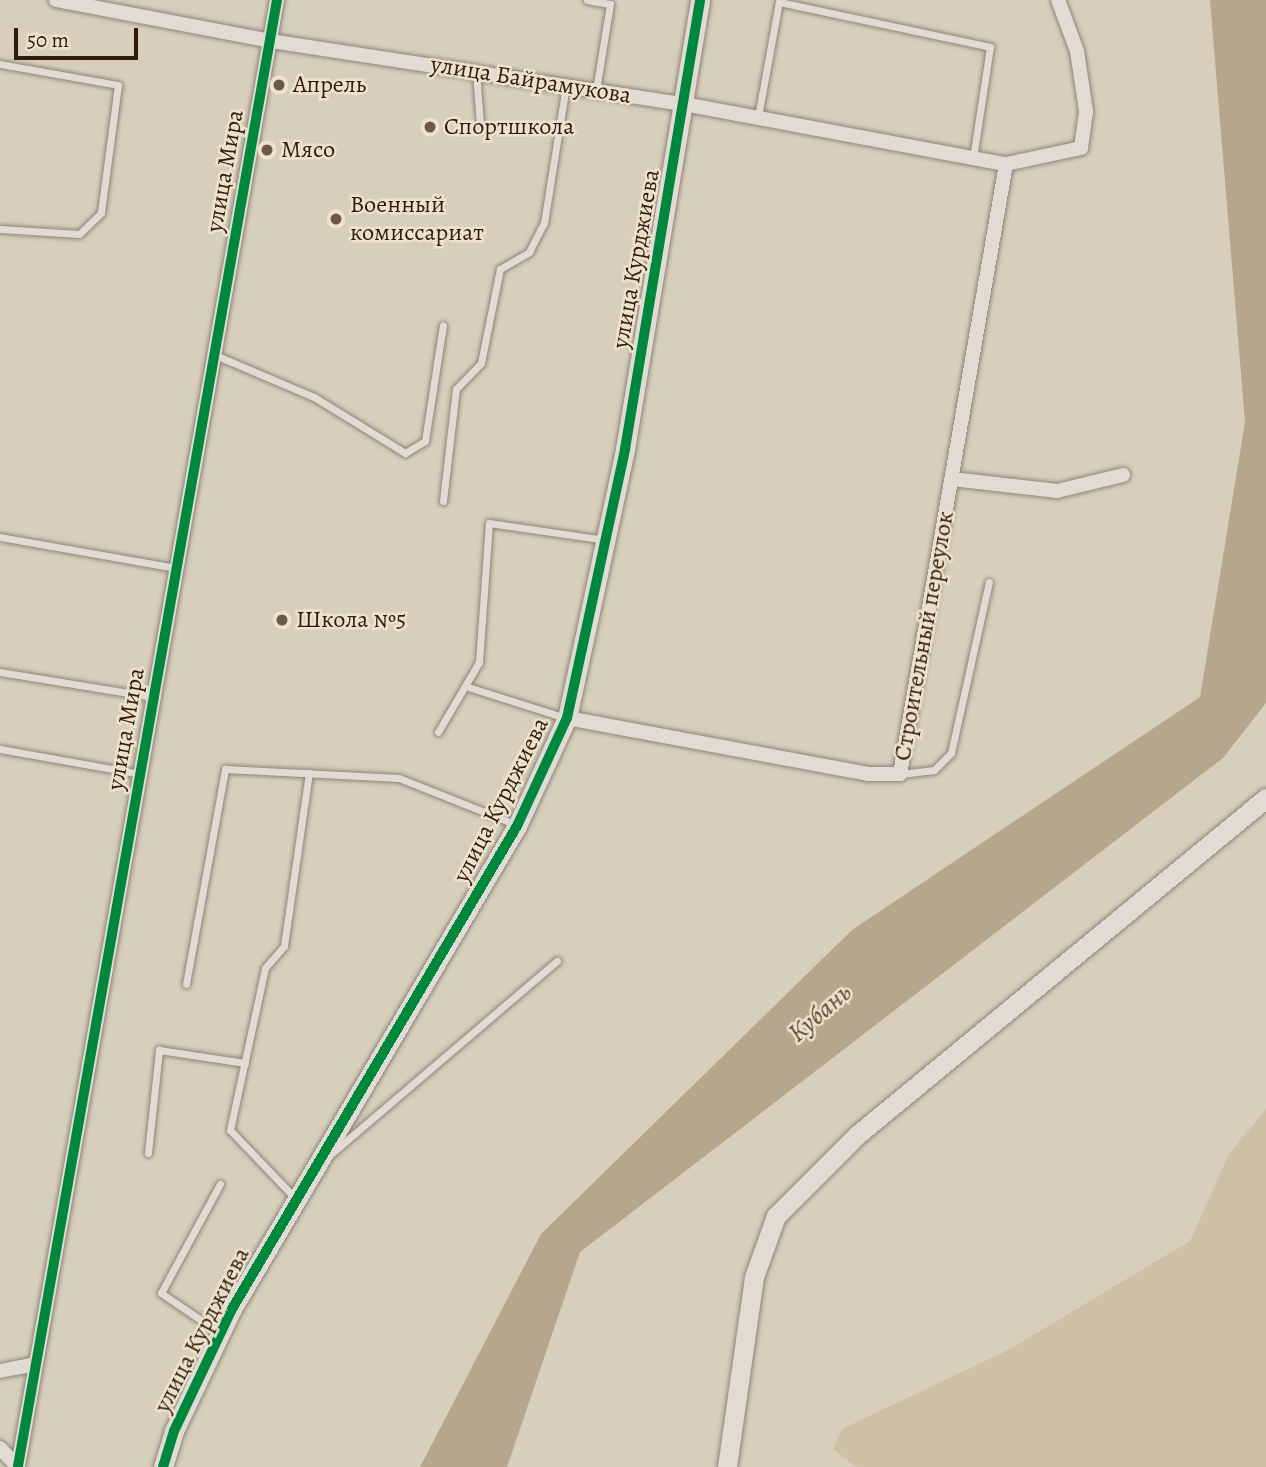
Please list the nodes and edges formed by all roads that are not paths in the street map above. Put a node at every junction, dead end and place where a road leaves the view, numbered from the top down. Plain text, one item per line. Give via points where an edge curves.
1 (56, 0) edge
2 (277, 0) edge
3 (587, 0) edge
4 (700, 0) edge
5 (1058, 0) edge
6 (779, 1) edge
7 (89, 3) edge
8 (270, 41) junction
9 (0, 64) edge
10 (476, 72) junction
11 (566, 86) junction
12 (596, 90) junction
13 (684, 104) junction
14 (758, 117) junction
15 (480, 124) dead end
16 (973, 158) junction
17 (1006, 164) junction
18 (0, 229) edge
19 (443, 326) dead end
20 (214, 355) junction
21 (1123, 475) dead end
22 (952, 479) junction
23 (443, 500) dead end
24 (0, 537) edge
25 (606, 540) junction
26 (175, 568) junction
27 (989, 582) dead end
28 (0, 672) edge
29 (465, 686) junction
30 (153, 697) junction
31 (567, 718) junction
32 (438, 732) dead end
33 (0, 749) edge
34 (140, 774) junction
35 (309, 774) junction
36 (900, 774) junction
37 (1266, 798) edge
38 (517, 826) junction
39 (557, 961) dead end
40 (186, 984) dead end
41 (245, 1063) junction
42 (148, 1153) dead end
43 (315, 1167) junction
44 (220, 1184) dead end
45 (297, 1199) junction
46 (220, 1334) junction
47 (35, 1364) junction
48 (0, 1371) edge
49 (0, 1448) edge
50 (18, 1467) edge
51 (163, 1467) edge
52 (727, 1467) edge

1 - 7 street, улица Байрамукова
2 - 8 street, улица Мира
3 - 12 lane via 610,4
4 - 13 street, улица Курджиева
5 - 17 street via 1077,51 1086,111 1081,148
6 - 14 lane
6 - 16 lane via 990,47
7 - 8 street, улица Байрамукова
8 - 10 street, улица Байрамукова
8 - 20 street, улица Мира
9 - 18 lane via 118,85 101,213 79,234
10 - 11 street, улица Байрамукова
10 - 15 lane
11 - 12 street, улица Байрамукова
11 - 23 lane via 544,223 529,252 500,269 481,363 456,389
12 - 13 street, улица Байрамукова
13 - 14 street, улица Байрамукова
13 - 25 street, улица Курджиева
14 - 16 street, улица Байрамукова
16 - 17 street, улица Байрамукова
17 - 22 street, Строительный переулок
19 - 20 lane via 425,441 405,453 314,397
20 - 26 street, улица Мира
21 - 22 street via 1057,491
22 - 36 street, Строительный переулок
24 - 26 lane
25 - 29 lane via 489,523 479,662
25 - 31 street, улица Курджиева
26 - 30 street, улица Мира
27 - 36 lane via 951,752 934,770
28 - 30 lane
29 - 31 lane
29 - 32 lane
30 - 34 street, улица Мира
31 - 36 street, Строительный переулок via 868,774
31 - 38 street, улица Курджиева
33 - 34 lane
34 - 47 street, улица Мира
35 - 38 lane via 399,778
35 - 40 lane via 225,769
35 - 41 lane via 284,946 265,968
37 - 52 street via 857,1135 776,1216 754,1277
38 - 43 street, улица Курджиева
39 - 43 lane
41 - 42 lane via 159,1050
41 - 45 lane via 230,1130
43 - 45 street, улица Курджиева
44 - 46 lane via 161,1293
45 - 46 street, улица Курджиева
46 - 51 street, улица Курджиева via 174,1431
47 - 48 street
47 - 50 street, улица Мира
49 - 50 street

